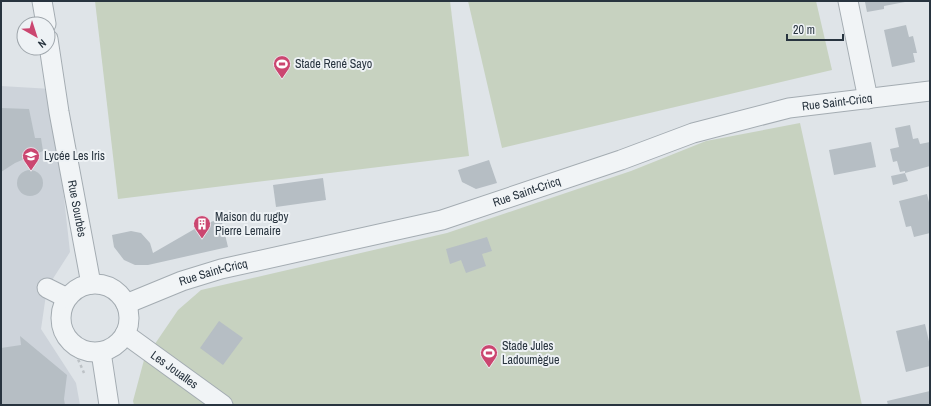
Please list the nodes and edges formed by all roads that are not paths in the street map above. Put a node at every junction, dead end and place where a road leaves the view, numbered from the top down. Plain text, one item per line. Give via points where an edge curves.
1 (42, 1) edge
2 (848, 1) edge
3 (45, 16) edge
4 (51, 56) edge
5 (930, 91) edge
6 (868, 99) junction
7 (91, 284) junction
8 (47, 288) dead end
9 (67, 298) junction
10 (126, 304) junction
11 (125, 334) junction
12 (101, 352) junction
13 (109, 405) edge
14 (223, 405) edge

1 - 3 street
2 - 6 street
4 - 7 street, Rue Sourbès
5 - 6 street, Rue Saint-Cricq
6 - 10 street, Rue Saint-Cricq via 788,108 693,133 442,220 221,269 182,281
7 - 9 street via 73,291
7 - 10 street via 102,284 112,288
8 - 9 street
9 - 12 street via 60,316 65,335 79,349
10 - 11 street via 129,314
11 - 12 street via 119,342
11 - 14 street, Les Joualles
12 - 13 street

